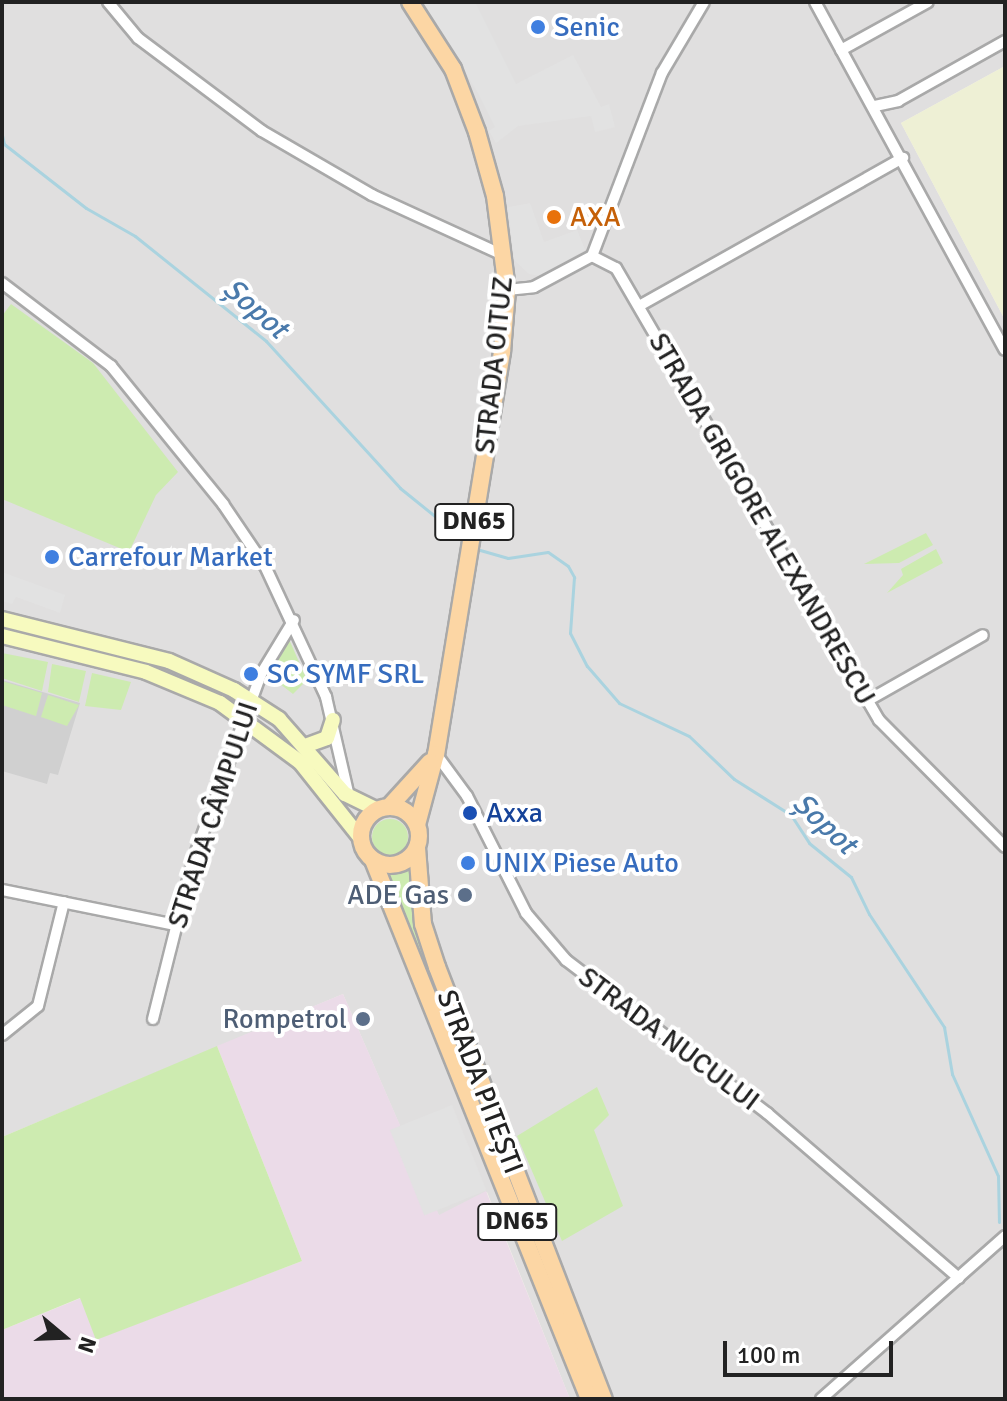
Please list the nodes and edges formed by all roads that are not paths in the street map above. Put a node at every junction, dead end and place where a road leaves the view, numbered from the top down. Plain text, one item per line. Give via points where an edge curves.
1 (108, 2) edge
2 (410, 2) edge
3 (704, 2) edge
4 (815, 2) edge
5 (928, 2) edge
6 (1005, 41) edge
7 (841, 50) junction
8 (875, 106) junction
9 (903, 158) junction
10 (505, 256) junction
11 (592, 256) junction
12 (2, 283) edge
13 (507, 290) junction
14 (639, 306) junction
15 (1005, 350) edge
16 (2, 619) edge
17 (294, 620) junction
18 (983, 635) dead end
19 (2, 636) edge
20 (251, 700) junction
21 (867, 701) junction
22 (244, 718) junction
23 (333, 720) junction
24 (305, 746) junction
25 (436, 754) junction
26 (349, 797) junction
27 (383, 809) junction
28 (417, 825) junction
29 (362, 840) junction
30 (1005, 847) edge
31 (417, 848) junction
32 (373, 860) junction
33 (2, 890) edge
34 (64, 902) junction
35 (175, 925) junction
36 (153, 1019) dead end
37 (2, 1035) edge
38 (1005, 1236) edge
39 (546, 1272) junction
40 (959, 1278) junction
41 (589, 1399) edge
42 (604, 1399) edge
43 (821, 1399) edge

1 - 10 street, STRADA OITUZ via 138,38 262,131 372,195
2 - 10 main road, DN65 via 453,69 477,132
3 - 11 street via 662,73
4 - 7 street
5 - 7 street
6 - 8 street via 898,101
7 - 8 street
8 - 9 street
9 - 14 street
9 - 15 street
10 - 13 main road, STRADA OITUZ / DN65
11 - 13 street via 534,287
11 - 14 street, STRADA GRIGORE ALEXANDRESCU via 616,268
12 - 17 street via 111,366 145,404 231,516
13 - 25 main road, STRADA OITUZ / DN65 via 502,352
14 - 21 street, STRADA GRIGORE ALEXANDRESCU
16 - 20 street via 169,661
17 - 20 street, STRADA CÂMPULUI via 273,649
17 - 23 street
18 - 21 street
19 - 22 street via 169,680
20 - 22 street, STRADA CÂMPULUI
20 - 24 street
21 - 30 street, STRADA GRIGORE ALEXANDRESCU via 879,720
22 - 29 street via 300,762
22 - 35 street, STRADA CÂMPULUI
23 - 24 street via 327,738
23 - 26 street
24 - 26 street
25 - 27 main road
25 - 28 main road, STRADA OITUZ / DN65
25 - 40 street, STRADA NUCULUI via 474,808 526,913 566,960 767,1113
26 - 27 street
27 - 28 main road via 408,813
27 - 29 main road via 366,821
28 - 31 main road
29 - 32 main road
31 - 32 main road via 402,863
31 - 39 main road, STRADA PITEȘTI / DN65 via 428,941
32 - 39 main road, STRADA PITEȘTI / DN65
33 - 34 street
34 - 35 street
34 - 37 street via 38,1006
35 - 36 street, STRADA CÂMPULUI
38 - 40 street
39 - 41 main road, STRADA PITEȘTI / DN65
39 - 42 main road, STRADA PITEȘTI / DN65
40 - 43 street

